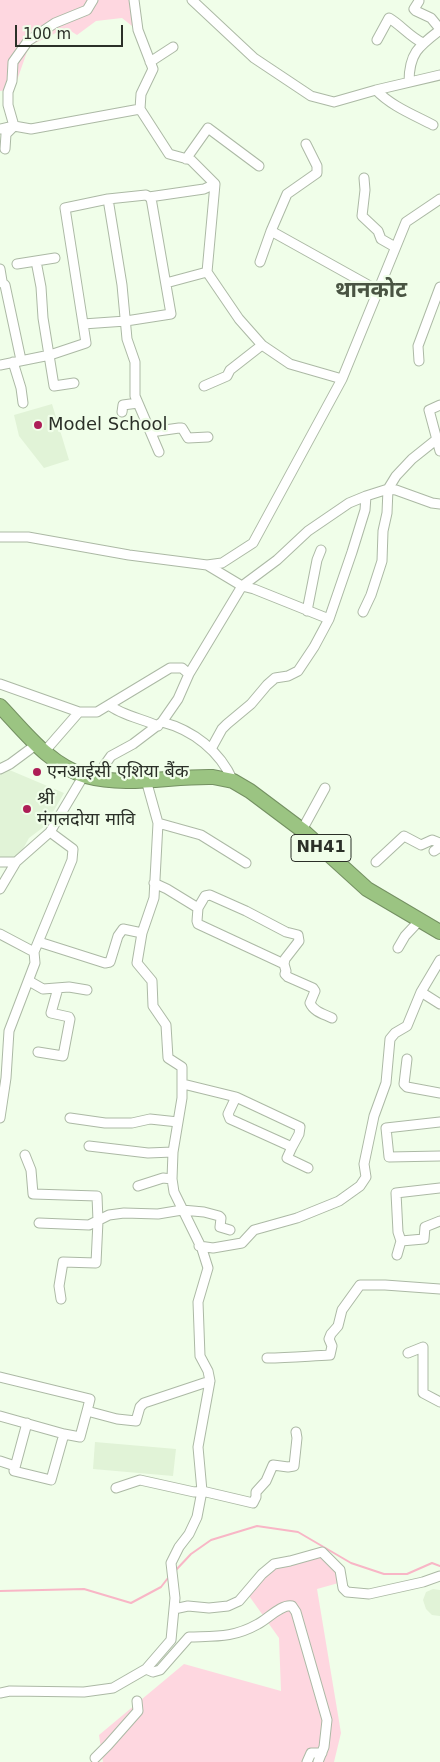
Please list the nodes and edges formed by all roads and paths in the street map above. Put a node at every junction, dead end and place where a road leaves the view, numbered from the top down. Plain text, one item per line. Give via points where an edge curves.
1 (93, 0) edge
2 (134, 0) edge
3 (192, 0) edge
4 (419, 1) edge
5 (440, 30) edge
6 (377, 40) dead end
7 (423, 43) junction
8 (173, 47) dead end
9 (150, 62) junction
10 (440, 75) edge
11 (409, 82) junction
12 (376, 90) junction
13 (140, 108) junction
14 (433, 125) dead end
15 (14, 126) junction
16 (0, 129) edge
17 (306, 144) dead end
18 (5, 149) dead end
19 (186, 159) junction
20 (259, 166) dead end
21 (364, 178) dead end
22 (215, 184) junction
23 (149, 196) junction
24 (108, 199) junction
25 (440, 199) edge
26 (271, 231) junction
27 (395, 247) junction
28 (55, 258) dead end
29 (36, 261) junction
30 (260, 262) dead end
31 (17, 264) dead end
32 (0, 269) edge
33 (207, 272) junction
34 (1, 281) edge
35 (166, 283) junction
36 (440, 288) edge
37 (377, 290) junction
38 (126, 321) junction
39 (83, 324) junction
40 (262, 345) junction
41 (50, 355) junction
42 (17, 361) junction
43 (419, 361) dead end
44 (0, 365) edge
45 (342, 379) junction
46 (74, 383) dead end
47 (204, 386) dead end
48 (23, 403) dead end
49 (138, 403) junction
50 (440, 406) edge
51 (122, 412) dead end
52 (151, 432) junction
53 (208, 437) dead end
54 (437, 439) junction
55 (440, 451) edge
56 (159, 452) dead end
57 (388, 490) junction
58 (366, 496) junction
59 (440, 504) edge
60 (0, 537) edge
61 (321, 550) dead end
62 (207, 565) junction
63 (242, 586) junction
64 (307, 611) junction
65 (363, 612) dead end
66 (329, 619) junction
67 (189, 674) junction
68 (0, 684) edge
69 (109, 705) junction
70 (0, 706) edge
71 (79, 712) junction
72 (160, 724) junction
73 (41, 748) junction
74 (211, 749) junction
75 (0, 769) edge
76 (84, 775) junction
77 (146, 780) junction
78 (233, 782) junction
79 (325, 788) dead end
80 (158, 823) junction
81 (302, 830) junction
82 (50, 832) junction
83 (440, 843) edge
84 (0, 862) edge
85 (16, 862) junction
86 (376, 862) dead end
87 (246, 863) dead end
88 (154, 883) junction
89 (0, 890) edge
90 (198, 908) junction
91 (419, 921) junction
92 (440, 932) edge
93 (142, 933) junction
94 (0, 934) edge
95 (39, 942) junction
96 (398, 948) dead end
97 (34, 952) junction
98 (440, 960) edge
99 (284, 964) junction
100 (29, 981) junction
101 (58, 988) junction
102 (87, 990) dead end
103 (421, 992) junction
104 (440, 1004) edge
105 (332, 1018) dead end
106 (38, 1052) dead end
107 (407, 1060) dead end
108 (3, 1071) edge
109 (183, 1084) junction
110 (440, 1093) edge
111 (236, 1097) junction
112 (1, 1107) edge
113 (0, 1118) edge
114 (70, 1118) dead end
115 (178, 1122) junction
116 (440, 1122) edge
117 (89, 1146) dead end
118 (292, 1147) junction
119 (174, 1152) junction
120 (25, 1155) dead end
121 (440, 1156) edge
122 (308, 1168) dead end
123 (172, 1179) junction
124 (138, 1186) dead end
125 (440, 1188) edge
126 (182, 1210) junction
127 (98, 1221) junction
128 (440, 1221) edge
129 (39, 1223) dead end
130 (230, 1230) dead end
131 (396, 1235) junction
132 (199, 1246) junction
133 (397, 1255) dead end
134 (440, 1289) edge
135 (61, 1299) dead end
136 (408, 1353) dead end
137 (267, 1358) dead end
138 (0, 1377) edge
139 (210, 1380) junction
140 (440, 1402) edge
141 (87, 1411) junction
142 (0, 1416) edge
143 (26, 1423) junction
144 (296, 1432) dead end
145 (64, 1434) junction
146 (0, 1461) edge
147 (15, 1466) junction
148 (116, 1488) dead end
149 (202, 1491) junction
150 (440, 1576) edge
151 (174, 1609) junction
152 (146, 1669) junction
153 (0, 1692) edge
154 (137, 1701) dead end
155 (322, 1753) junction
156 (95, 1758) dead end
157 (307, 1762) edge
158 (318, 1762) edge

1 - 15 street via 87,10 54,23 28,41 13,62 8,106
2 - 9 street via 138,30
3 - 12 street via 254,58 311,96 334,102
4 - 5 street via 414,9 431,18
5 - 7 street
6 - 7 street via 389,18
7 - 11 street via 409,68
8 - 9 street
9 - 13 street via 152,69 141,94
10 - 11 street
11 - 12 street
12 - 14 street via 405,112
13 - 15 street via 31,129
13 - 19 street via 169,154
15 - 16 street
15 - 18 street via 6,134
17 - 26 street via 318,173 287,194
19 - 20 street via 208,128
19 - 22 street via 191,160
21 - 27 street via 362,216 378,231 381,239
22 - 23 street via 204,189
22 - 33 street
23 - 24 street
23 - 35 street
24 - 38 street
24 - 39 street via 65,208
25 - 27 street via 406,222
26 - 30 street
26 - 37 street
27 - 37 street
28 - 29 street
29 - 31 street
29 - 41 street
32 - 34 street
33 - 35 street
33 - 40 street
34 - 42 street via 5,285
35 - 38 street via 171,314
36 - 43 street via 418,346
37 - 45 street
38 - 39 street
38 - 49 street
39 - 41 street via 86,343
40 - 45 street via 290,364
40 - 47 street via 230,370 227,376
41 - 42 street
41 - 46 street via 54,386
42 - 44 street
42 - 48 street
45 - 62 street via 253,543 222,563
49 - 51 street via 123,405
49 - 52 street
50 - 54 street via 429,410
52 - 53 street via 182,428 188,438
52 - 56 street
54 - 55 street
54 - 57 street via 412,459
57 - 58 street
57 - 59 street
57 - 65 street via 382,561
58 - 63 street via 326,517
58 - 66 street via 365,510
60 - 62 street via 28,537
61 - 64 street
62 - 63 street
63 - 64 street
63 - 67 street
64 - 66 street
66 - 74 street via 298,671 275,678 267,685 222,729
67 - 69 street via 182,668 170,668
67 - 72 street via 178,698
68 - 71 street
69 - 71 street via 97,712
69 - 72 street via 116,711
70 - 73 highway, NH41
71 - 73 street
72 - 74 street via 179,727
72 - 76 street via 111,756 99,773
73 - 75 street
73 - 76 highway, NH41
74 - 78 street
76 - 77 highway, NH41
76 - 82 street
77 - 78 highway, NH41 via 198,777 223,778
77 - 80 street
78 - 81 highway, NH41
79 - 81 street
80 - 87 street via 201,835
80 - 88 street
81 - 91 highway, NH41 via 367,889
82 - 85 street
82 - 95 street via 73,849 72,860
83 - 86 street via 432,840 421,845 404,836
84 - 85 street
85 - 89 street
88 - 90 street
88 - 93 street via 154,898
90 - 99 street via 198,924
90 - 99 street via 205,896 210,895 298,935 299,941
91 - 92 highway, NH41
91 - 96 street
93 - 95 street via 124,929 118,936 110,962 105,963
93 - 109 street via 137,963 152,981 153,1006 166,1025 168,1058 182,1068
94 - 97 street
95 - 97 street
97 - 100 street via 35,963
98 - 103 street
99 - 105 street via 288,977 314,988 310,1003 314,1010
100 - 101 street via 43,989
100 - 108 street via 10,1031
101 - 102 street
101 - 106 street via 51,1013 70,1020 63,1056
103 - 104 street
103 - 132 street via 407,1026 390,1039 386,1083 374,1116 364,1164 366,1177 360,1186 339,1201 297,1218 254,1230 242,1243 213,1248
107 - 110 street via 404,1084 407,1087
108 - 112 street
109 - 111 street
109 - 115 street
111 - 118 street via 228,1114 230,1119
111 - 118 street via 300,1127
112 - 113 street
114 - 115 street via 123,1123 150,1119
115 - 119 street
116 - 121 street via 386,1128 389,1156
117 - 119 street via 148,1153
118 - 122 street via 287,1158
119 - 123 street
120 - 127 street via 31,1170 33,1194 97,1196
123 - 124 street via 163,1178
123 - 126 street
125 - 131 street via 396,1193
126 - 127 street via 158,1214 124,1213
126 - 130 street via 220,1216 220,1227
126 - 132 street
127 - 129 street via 89,1225
127 - 135 street via 96,1263 63,1262 59,1286
128 - 131 street via 425,1227 424,1239
131 - 133 street
132 - 139 street via 208,1268 198,1302 200,1356
134 - 137 street via 360,1285 342,1310 338,1326 331,1334 330,1355
136 - 140 street via 423,1347 423,1393
138 - 141 street via 90,1399
139 - 141 street via 144,1403 136,1422
139 - 149 street via 198,1447
141 - 145 street via 80,1437
142 - 143 street
143 - 145 street
143 - 147 street
144 - 149 street via 294,1466 273,1464 253,1503
145 - 147 street via 51,1480 14,1471
146 - 147 street
148 - 149 street via 140,1480
149 - 151 street via 198,1516 179,1547 171,1568 175,1583
150 - 151 street via 369,1594 347,1592 343,1588 340,1570 322,1552 274,1564 239,1601 228,1606
151 - 152 street via 171,1640
152 - 153 street via 113,1688 101,1691
152 - 155 street via 160,1670 189,1637 228,1636 242,1632 284,1606 292,1606 327,1720
154 - 156 street via 138,1710
155 - 157 street via 311,1754
155 - 158 street

